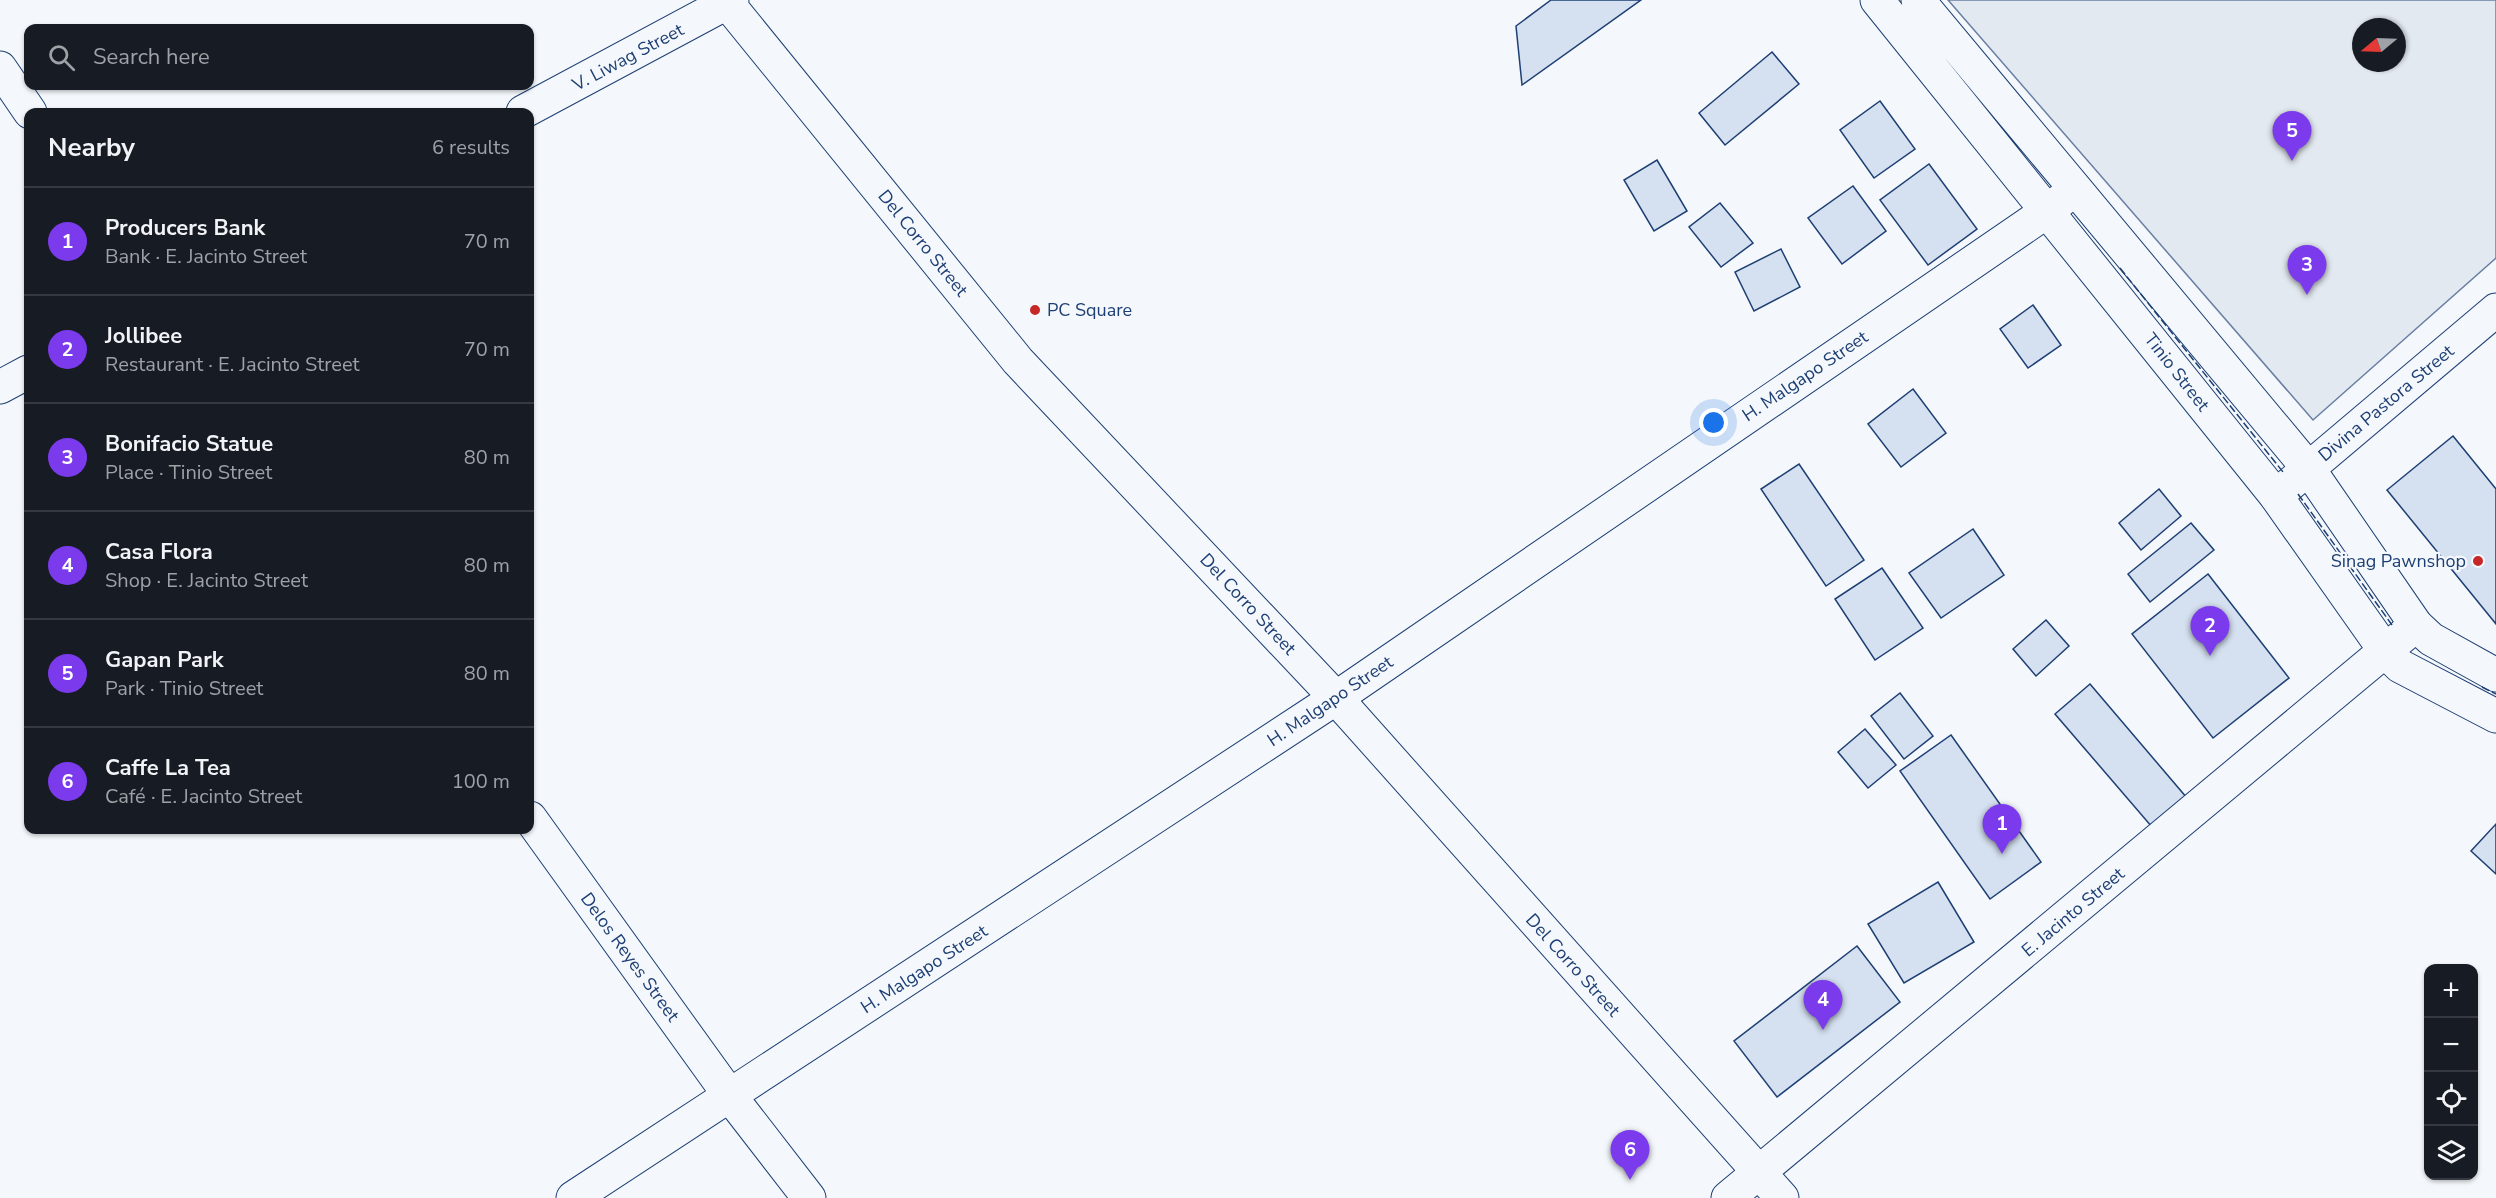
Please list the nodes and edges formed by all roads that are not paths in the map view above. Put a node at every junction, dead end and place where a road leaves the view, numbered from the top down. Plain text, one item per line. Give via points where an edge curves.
1 (1878, 0) edge
2 (1918, 0) edge
3 (728, 1) edge
4 (0, 68) edge
5 (27, 108) edge
6 (530, 108) edge
7 (2075, 189) junction
8 (2049, 210) junction
9 (2496, 310) edge
10 (24, 374) edge
11 (0, 387) edge
12 (2308, 468) junction
13 (2276, 496) junction
14 (2416, 625) junction
15 (2386, 652) junction
16 (2496, 675) edge
17 (1336, 698) junction
18 (2496, 716) edge
19 (534, 824) edge
20 (730, 1096) junction
21 (1759, 1174) junction
22 (573, 1198) edge
23 (809, 1198) edge
24 (1728, 1198) edge
25 (1782, 1198) edge

1 - 8 street, Tinio Street
2 - 7 street
3 - 6 street, V. Liwag Street
3 - 17 street, Del Corro Street via 1018,361
4 - 5 street
7 - 8 street, H. Malgapo Street
7 - 12 street
8 - 13 street, Tinio Street
8 - 17 street, H. Malgapo Street
9 - 12 street, Divina Pastora Street
10 - 11 street
12 - 13 street, Divina Pastora Street
12 - 14 street
13 - 15 street, Tinio Street
14 - 15 street, E. Jacinto Street
14 - 16 street via 2431,639
15 - 18 street, Tinio Street via 2400,666
15 - 21 street, E. Jacinto Street
17 - 20 street, H. Malgapo Street
17 - 21 street, Del Corro Street
19 - 20 street, Delos Reyes Street
20 - 22 street, H. Malgapo Street
20 - 23 street, Delos Reyes Street
21 - 24 street, E. Jacinto Street
21 - 25 street, Del Corro Street

